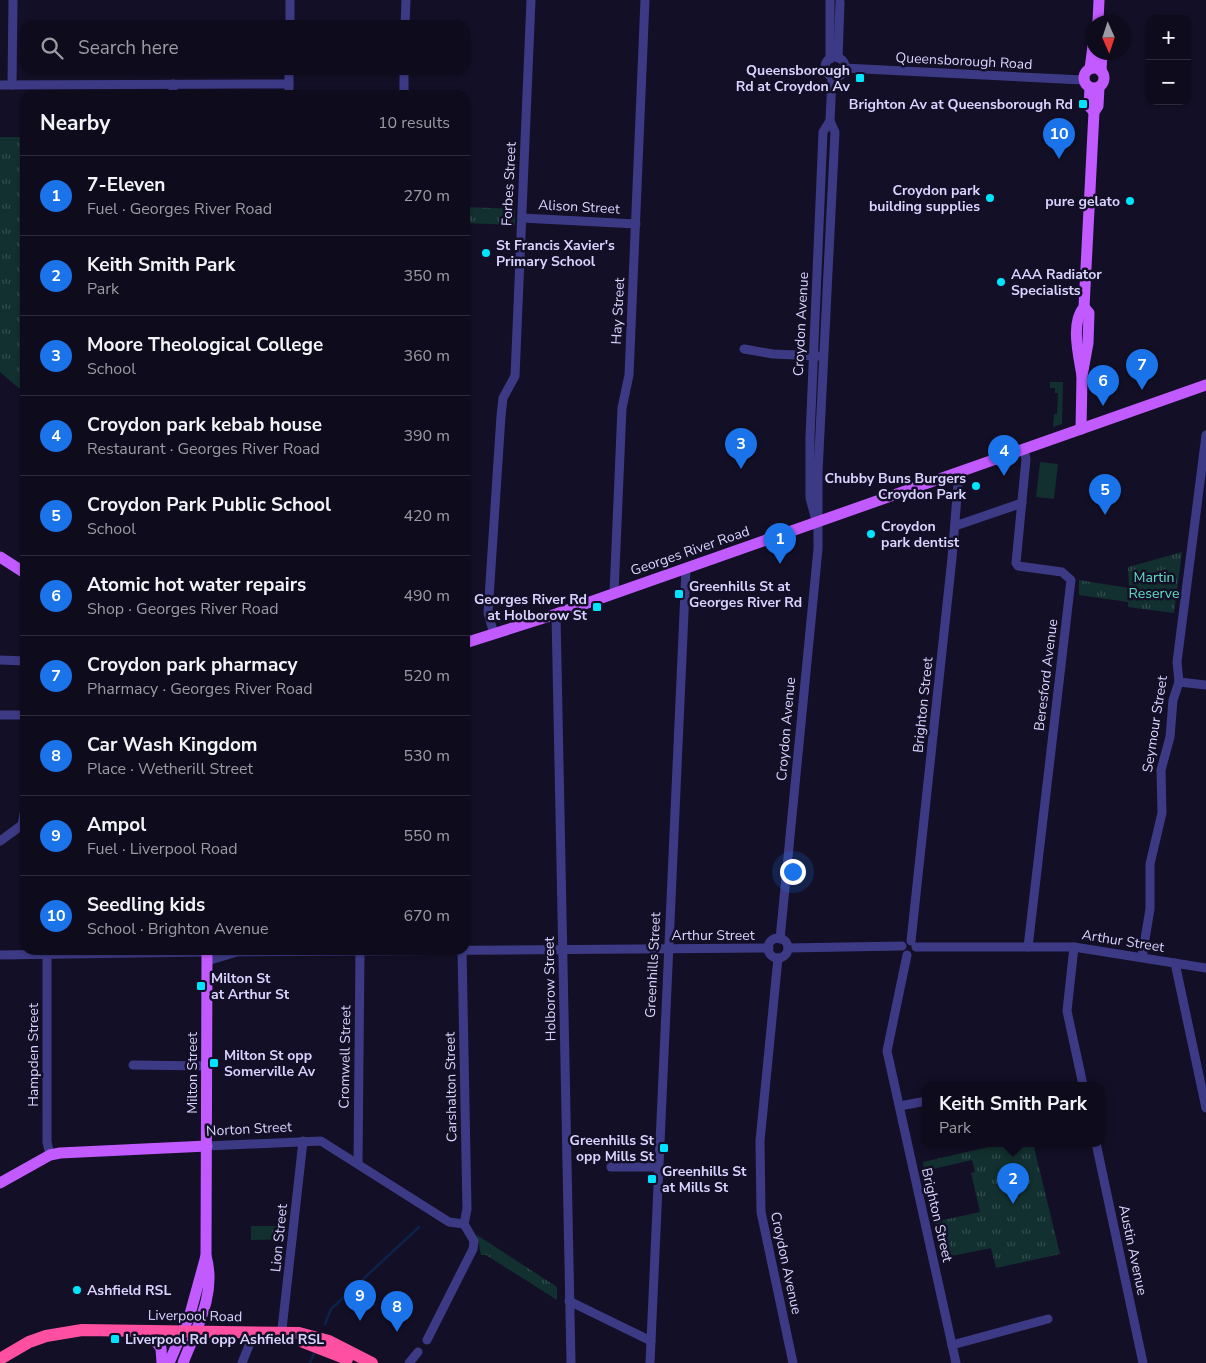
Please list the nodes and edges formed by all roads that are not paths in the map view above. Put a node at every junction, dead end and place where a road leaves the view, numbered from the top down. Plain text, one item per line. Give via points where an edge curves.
1 (13, 0) edge
2 (290, 0) edge
3 (406, 0) edge
4 (531, 0) edge
5 (646, 0) edge
6 (1099, 0) edge
7 (829, 1) edge
8 (842, 1) edge
9 (1098, 15) edge
10 (290, 20) edge
11 (405, 20) edge
12 (834, 58) junction
13 (1095, 60) edge
14 (1099, 60) edge
15 (844, 68) junction
16 (1096, 70) junction
17 (289, 75) edge
18 (404, 75) edge
19 (832, 76) junction
20 (173, 84) junction
21 (289, 84) junction
22 (0, 85) edge
23 (12, 85) junction
24 (1091, 85) junction
25 (173, 90) edge
26 (289, 90) edge
27 (404, 90) edge
28 (825, 216) junction
29 (522, 218) junction
30 (636, 224) junction
31 (744, 349) dead end
32 (814, 356) junction
33 (824, 356) junction
34 (1206, 385) edge
35 (1081, 430) junction
36 (1206, 436) edge
37 (1024, 450) junction
38 (959, 472) junction
39 (1022, 503) junction
40 (817, 523) junction
41 (955, 526) junction
42 (0, 557) edge
43 (686, 568) junction
44 (20, 570) edge
45 (614, 593) junction
46 (556, 614) junction
47 (494, 634) junction
48 (470, 641) edge
49 (0, 660) edge
50 (20, 660) edge
51 (1179, 682) junction
52 (1206, 685) edge
53 (0, 715) edge
54 (20, 715) edge
55 (20, 828) edge
56 (0, 841) edge
57 (780, 939) junction
58 (913, 944) junction
59 (902, 946) junction
60 (1028, 947) junction
61 (1074, 947) junction
62 (769, 948) junction
63 (788, 948) junction
64 (668, 949) junction
65 (470, 950) edge
66 (563, 950) junction
67 (0, 955) edge
68 (20, 955) edge
69 (47, 955) edge
70 (207, 955) edge
71 (360, 955) edge
72 (462, 955) edge
73 (907, 955) junction
74 (1142, 957) junction
75 (778, 958) junction
76 (1175, 963) junction
77 (1206, 968) edge
78 (133, 1066) dead end
79 (207, 1066) junction
80 (1082, 1082) edge
81 (922, 1102) edge
82 (900, 1106) junction
83 (1206, 1108) edge
84 (303, 1141) junction
85 (207, 1146) junction
86 (1097, 1147) edge
87 (50, 1156) junction
88 (358, 1164) junction
89 (611, 1167) dead end
90 (658, 1167) junction
91 (0, 1183) edge
92 (464, 1224) junction
93 (569, 1301) junction
94 (1048, 1319) dead end
95 (188, 1334) junction
96 (282, 1335) junction
97 (145, 1337) junction
98 (252, 1338) junction
99 (427, 1340) dead end
100 (651, 1341) junction
101 (952, 1345) junction
102 (15, 1352) junction
103 (418, 1352) dead end
104 (0, 1359) edge
105 (243, 1359) edge
106 (162, 1363) edge
107 (169, 1363) edge
108 (182, 1363) edge
109 (356, 1363) edge
110 (372, 1363) edge
111 (409, 1363) edge
112 (571, 1363) edge
113 (650, 1363) edge
114 (793, 1363) edge
115 (956, 1363) edge
116 (1143, 1363) edge

1 - 23 street
2 - 10 street
3 - 11 street
4 - 29 street, Forbes Street
5 - 30 street, Hay Street
6 - 9 main road
7 - 8 street
7 - 12 street
8 - 12 street
12 - 15 street via 842,61
12 - 19 street via 825,68
13 - 16 main road
14 - 16 main road
15 - 19 street via 840,75
15 - 24 street, Queensborough Road
16 - 24 main road via 1084,74
16 - 24 main road via 1104,80
17 - 21 street
18 - 27 street
19 - 28 street, Croydon Avenue via 830,121 835,132
20 - 21 street
20 - 23 street
20 - 25 street
21 - 26 street
22 - 23 street
24 - 35 main road via 1098,106 1094,112 1084,308 1079,313 1077,344 1082,376
28 - 32 street, Croydon Avenue
28 - 33 street, Croydon Avenue
29 - 30 street, Alison Street
29 - 47 street, Forbes Street via 516,376 503,398 499,430 488,613
30 - 45 street, Hay Street via 629,375 622,408
31 - 32 street
32 - 33 street
32 - 40 street, Croydon Avenue via 810,498
33 - 40 street, Croydon Avenue
34 - 35 main road, Georges River Road
35 - 37 main road, Georges River Road
36 - 51 street, Seymour Street via 1177,662
37 - 38 main road, Georges River Road
37 - 39 street, Beresford Avenue
38 - 40 main road, Georges River Road
38 - 41 street, Brighton Street
39 - 41 street
39 - 60 street, Beresford Avenue via 1016,564 1062,572 1071,580
40 - 43 main road, Georges River Road
40 - 57 street, Croydon Avenue via 818,549
41 - 58 street, Brighton Street
42 - 44 main road
43 - 45 main road, Georges River Road
43 - 64 street, Greenhills Street
45 - 46 main road, Georges River Road
46 - 47 main road, Georges River Road
46 - 66 street, Holborow Street
47 - 48 main road, Georges River Road
49 - 50 street
51 - 52 street
51 - 74 street, Seymour Street via 1172,700 1170,736 1161,770 1162,812 1150,864 1151,904
53 - 54 street
55 - 56 street
57 - 62 street via 774,940
57 - 63 street
58 - 59 street via 904,942
58 - 60 street, Arthur Street
58 - 73 street via 914,953
59 - 63 street
59 - 73 street
60 - 61 street, Arthur Street
61 - 74 street, Arthur Street
61 - 80 street via 1067,1011
62 - 64 street, Arthur Street
62 - 75 street via 770,954
63 - 75 street via 786,954
64 - 66 street, Arthur Street
64 - 90 street, Greenhills Street
65 - 66 street, Arthur Street
66 - 93 street, Holborow Street
67 - 68 street, Arthur Street
69 - 87 street, Hampden Street via 46,1142
70 - 79 main road, Milton Street
71 - 88 street, Cromwell Street
72 - 92 street, Carshalton Street
73 - 82 street, Brighton Street via 887,1051
74 - 76 street, Arthur Street
75 - 114 street, Croydon Avenue via 760,1141 761,1212
76 - 77 street, Arthur Street
76 - 83 street
78 - 79 street
79 - 85 main road, Milton Street
81 - 82 street
82 - 101 street, Brighton Street
84 - 85 street, Norton Street
84 - 88 street, Norton Street via 321,1141
84 - 96 street, Lion Street
85 - 87 main road, Norton Street
85 - 95 main road, Milton Street via 206,1256
86 - 116 street, Austin Avenue
87 - 91 main road, Norton Street
88 - 92 street, Norton Street via 449,1222
89 - 90 street
90 - 100 street, Greenhills Street
92 - 99 street via 474,1240 470,1255
93 - 100 street
93 - 112 street, Holborow Street
94 - 101 street
95 - 96 highway, Liverpool Road
95 - 97 highway, Liverpool Road
95 - 98 highway, Liverpool Road
95 - 102 highway, Liverpool Road via 82,1330 46,1336
95 - 107 main road
95 - 108 main road
96 - 98 highway, Liverpool Road
96 - 109 highway, Liverpool Road
96 - 110 highway, Liverpool Road via 312,1335
97 - 102 highway, Liverpool Road via 68,1337
97 - 106 main road via 161,1348
98 - 105 street
100 - 113 street, Greenhills Street
101 - 115 street, Brighton Street
102 - 104 highway, Liverpool Road
103 - 111 street

